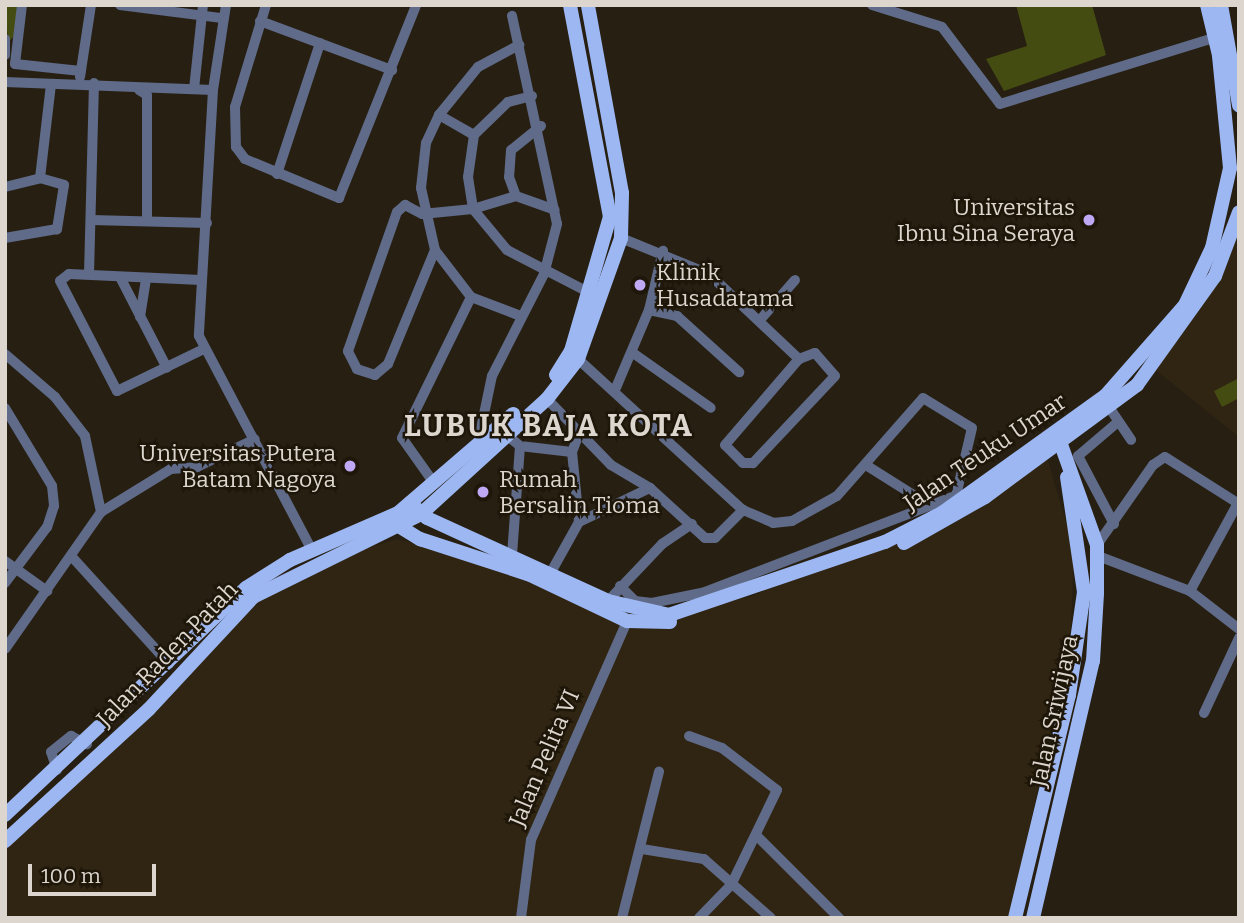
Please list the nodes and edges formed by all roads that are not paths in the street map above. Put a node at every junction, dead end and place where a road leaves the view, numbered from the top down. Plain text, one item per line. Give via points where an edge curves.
1 (22, 5) edge
2 (91, 5) edge
3 (120, 5) edge
4 (226, 5) edge
5 (266, 5) edge
6 (416, 5) edge
7 (570, 5) edge
8 (588, 5) edge
9 (872, 5) edge
10 (1207, 5) edge
11 (1221, 5) edge
12 (202, 10) edge
13 (512, 16) dead end
14 (222, 18) junction
15 (260, 21) junction
16 (1216, 37) junction
17 (5, 39) edge
18 (320, 43) junction
19 (519, 45) junction
20 (5, 55) edge
21 (392, 70) junction
22 (81, 71) junction
23 (5, 82) edge
24 (79, 84) junction
25 (51, 85) junction
26 (94, 86) junction
27 (194, 89) junction
28 (213, 90) junction
29 (532, 96) junction
30 (1239, 105) edge
31 (439, 115) junction
32 (541, 126) junction
33 (474, 135) junction
34 (277, 174) junction
35 (40, 178) junction
36 (5, 187) edge
37 (516, 196) junction
38 (473, 209) junction
39 (555, 210) junction
40 (1234, 211) edge
41 (422, 214) junction
42 (91, 220) junction
43 (147, 221) junction
44 (207, 223) junction
45 (5, 238) edge
46 (621, 238) junction
47 (435, 250) junction
48 (663, 251) junction
49 (89, 274) junction
50 (544, 274) junction
51 (120, 277) junction
52 (146, 278) junction
53 (201, 279) junction
54 (795, 280) dead end
55 (588, 292) junction
56 (471, 297) junction
57 (649, 310) junction
58 (518, 315) junction
59 (139, 317) junction
60 (760, 320) junction
61 (204, 349) junction
62 (633, 353) junction
63 (5, 354) edge
64 (578, 359) junction
65 (799, 359) junction
66 (167, 368) junction
67 (739, 372) dead end
68 (615, 390) junction
69 (547, 400) junction
70 (5, 408) edge
71 (711, 408) dead end
72 (1115, 416) junction
73 (503, 433) junction
74 (578, 436) junction
75 (479, 438) junction
76 (255, 439) junction
77 (1131, 440) dead end
78 (1056, 441) junction
79 (520, 446) junction
80 (572, 452) junction
81 (869, 467) junction
82 (434, 483) junction
83 (650, 488) junction
84 (953, 501) junction
85 (410, 503) junction
86 (1239, 504) edge
87 (931, 506) junction
88 (743, 510) junction
89 (101, 512) junction
90 (421, 514) junction
91 (579, 522) junction
92 (394, 523) junction
93 (692, 524) junction
94 (1114, 524) junction
95 (312, 550) junction
96 (1098, 550) junction
97 (512, 555) junction
98 (73, 558) junction
99 (5, 561) edge
100 (16, 569) junction
101 (550, 574) junction
102 (5, 583) edge
103 (620, 586) junction
104 (1190, 591) junction
105 (47, 592) junction
106 (608, 601) junction
107 (627, 621) junction
108 (1239, 629) edge
109 (1239, 638) edge
110 (5, 649) edge
111 (169, 664) junction
112 (1076, 696) junction
113 (1204, 713) dead end
114 (689, 736) dead end
115 (659, 772) dead end
116 (9, 812) edge
117 (25, 824) junction
118 (758, 837) junction
119 (5, 841) edge
120 (642, 849) junction
121 (1024, 884) junction
122 (732, 885) junction
123 (1040, 887) junction
124 (522, 918) edge
125 (622, 918) edge
126 (699, 918) edge
127 (771, 918) edge
128 (839, 918) edge
129 (1015, 918) edge
130 (1033, 918) edge

1 - 22 street via 15,64
2 - 22 street
3 - 12 street
4 - 14 street
5 - 15 street
6 - 21 street
7 - 55 main road, Jalan Raden Patah via 610,191 606,240
8 - 46 main road, Jalan Raden Patah via 622,193
9 - 16 street via 942,27 999,104
10 - 16 main road, Jalan Teuku Umar
11 - 30 main road
12 - 14 street
12 - 27 street
13 - 19 street
14 - 28 street
15 - 18 street
15 - 34 street via 231,134 245,159
16 - 40 main road, Jalan Teuku Umar
17 - 20 street
18 - 21 street
18 - 34 street
19 - 29 street
19 - 31 street via 478,67
21 - 34 street via 339,198
22 - 24 street
23 - 25 street
24 - 25 street
24 - 26 street
25 - 35 street
26 - 27 street
26 - 42 street
26 - 43 street via 147,95
27 - 28 street
28 - 44 street
29 - 32 street
29 - 33 street via 508,102
31 - 33 street
31 - 41 street via 422,162
32 - 37 street via 511,150 509,177
32 - 39 street
33 - 38 street via 468,177
35 - 36 street
35 - 45 street via 64,184 60,225
37 - 38 street
37 - 39 street
38 - 41 street
38 - 50 street via 488,234
39 - 50 street via 556,238
40 - 72 main road, Jalan Teuku Umar via 1198,305
40 - 78 main road, Jalan Teuku Umar via 1163,337
41 - 47 street
41 - 47 street via 405,205 391,222 348,352 357,369 375,375 388,364
42 - 43 street
42 - 49 street
43 - 44 street
44 - 53 street
46 - 48 street
46 - 64 main road, Jalan Raden Patah
47 - 56 street
48 - 57 street
48 - 60 street via 709,274
49 - 51 street
49 - 66 street via 66,274 61,287 114,388 124,391
50 - 55 street
50 - 58 street
51 - 52 street
51 - 59 street
52 - 53 street
52 - 59 street
53 - 61 street
54 - 60 street
55 - 75 main road, Jalan Raden Patah via 563,365 534,398
56 - 58 street
56 - 82 street via 402,438
57 - 62 street
57 - 67 street via 677,316
58 - 75 street via 487,392
59 - 66 street
60 - 65 street
61 - 66 street
61 - 76 street
62 - 68 street
62 - 71 street
63 - 89 street via 55,397 85,436
64 - 68 street
64 - 69 main road, Jalan Raden Patah
65 - 65 street via 725,445 743,463 753,463 837,372 815,353
68 - 88 street
69 - 73 main road, Jalan Raden Patah
69 - 74 street
70 - 100 street via 52,486 54,506
72 - 77 street
72 - 78 main road, Jalan Teuku Umar
72 - 94 street via 1078,456
73 - 79 street
73 - 90 main road, Jalan Raden Patah
74 - 80 street
74 - 83 street
75 - 82 main road, Jalan Raden Patah
76 - 89 street via 197,467 171,469
76 - 95 street
78 - 84 main road, Jalan Teuku Umar
78 - 96 main road, Jalan Sriwijaya
78 - 107 main road, Jalan Teuku Umar via 985,497 887,550 702,617
78 - 112 main road, Jalan Sriwijaya via 1084,565
79 - 80 street
79 - 97 street
80 - 91 street
81 - 84 street via 923,398 972,428
81 - 87 street
81 - 88 street via 837,496 792,521 762,521
82 - 85 main road, Jalan Raden Patah
83 - 91 street
83 - 93 street
84 - 87 street
84 - 106 main road, Jalan Teuku Umar via 886,542 695,610 654,615
85 - 90 main road, Jalan Teuku Umar
85 - 92 main road, Jalan Raden Patah
86 - 94 street via 1165,457 1153,465
86 - 104 street
87 - 103 street via 797,562 685,597 635,601
88 - 93 street via 715,538 705,538
89 - 98 street
90 - 92 main road, Jalan Raden Patah
90 - 97 main road, Jalan Teuku Umar
91 - 101 street
92 - 95 main road, Jalan Raden Patah
92 - 107 main road, Jalan Teuku Umar via 528,574
92 - 117 main road, Jalan Raden Patah via 296,570 253,597 149,709
93 - 103 street
94 - 96 street
95 - 111 main road, Jalan Raden Patah via 246,588
96 - 104 street
96 - 112 main road, Jalan Sriwijaya via 1093,661
97 - 101 main road, Jalan Teuku Umar
98 - 105 street
98 - 111 street
99 - 100 street
100 - 102 street
100 - 105 street
101 - 106 main road, Jalan Teuku Umar
103 - 106 street
104 - 108 street
105 - 110 street
107 - 124 street, Jalan Pelita VI via 531,841
109 - 113 street
111 - 116 main road, Jalan Raden Patah
112 - 121 main road, Jalan Sriwijaya
112 - 123 main road, Jalan Sriwijaya
114 - 118 street via 722,748 775,785
115 - 120 street
116 - 117 main road
117 - 119 main road, Jalan Raden Patah
118 - 122 street
118 - 128 street
120 - 122 street via 690,853
120 - 125 street
121 - 123 main road
121 - 129 main road, Jalan Sriwijaya
122 - 126 street
122 - 127 street
123 - 130 main road, Jalan Sriwijaya

